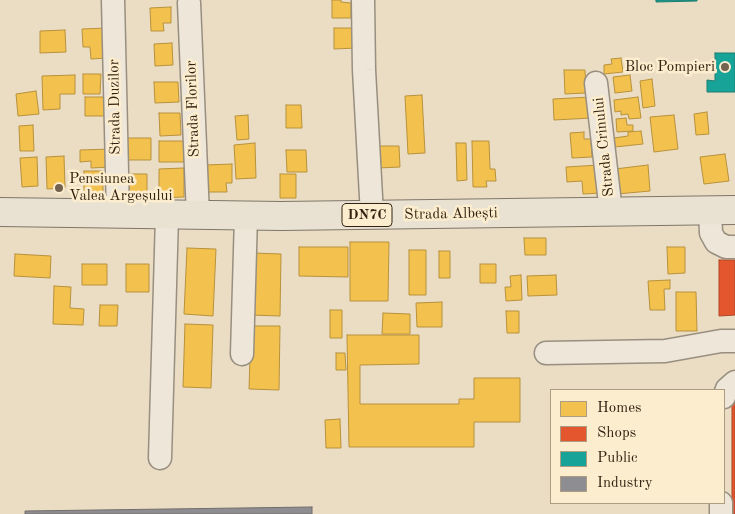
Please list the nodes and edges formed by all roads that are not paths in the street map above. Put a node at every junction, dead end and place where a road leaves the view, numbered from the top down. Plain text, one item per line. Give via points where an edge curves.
1 (113, 0) edge
2 (362, 0) edge
3 (189, 3) dead end
4 (596, 83) dead end
5 (722, 211) edge
6 (0, 212) edge
7 (611, 212) junction
8 (118, 215) junction
9 (372, 215) junction
10 (167, 216) junction
11 (198, 216) junction
12 (246, 216) junction
13 (735, 247) edge
14 (735, 340) edge
15 (546, 353) dead end
16 (242, 354) dead end
17 (735, 382) edge
18 (725, 393) edge
19 (160, 458) dead end

1 - 8 street, Strada Duzilor
2 - 9 street
3 - 11 street, Strada Florilor
4 - 7 street, Strada Crinului
5 - 7 main road, Strada Albești / DN7C
5 - 13 street via 711,233 716,242
6 - 8 main road, Strada Albești / DN7C
7 - 9 main road, Strada Albești / DN7C
8 - 10 main road, Strada Albești / DN7C
9 - 12 main road, Strada Albești / DN7C
10 - 11 main road, Strada Albești / DN7C
10 - 19 street
11 - 12 main road, Strada Albești / DN7C
12 - 16 street
14 - 15 street via 665,351
17 - 18 street

